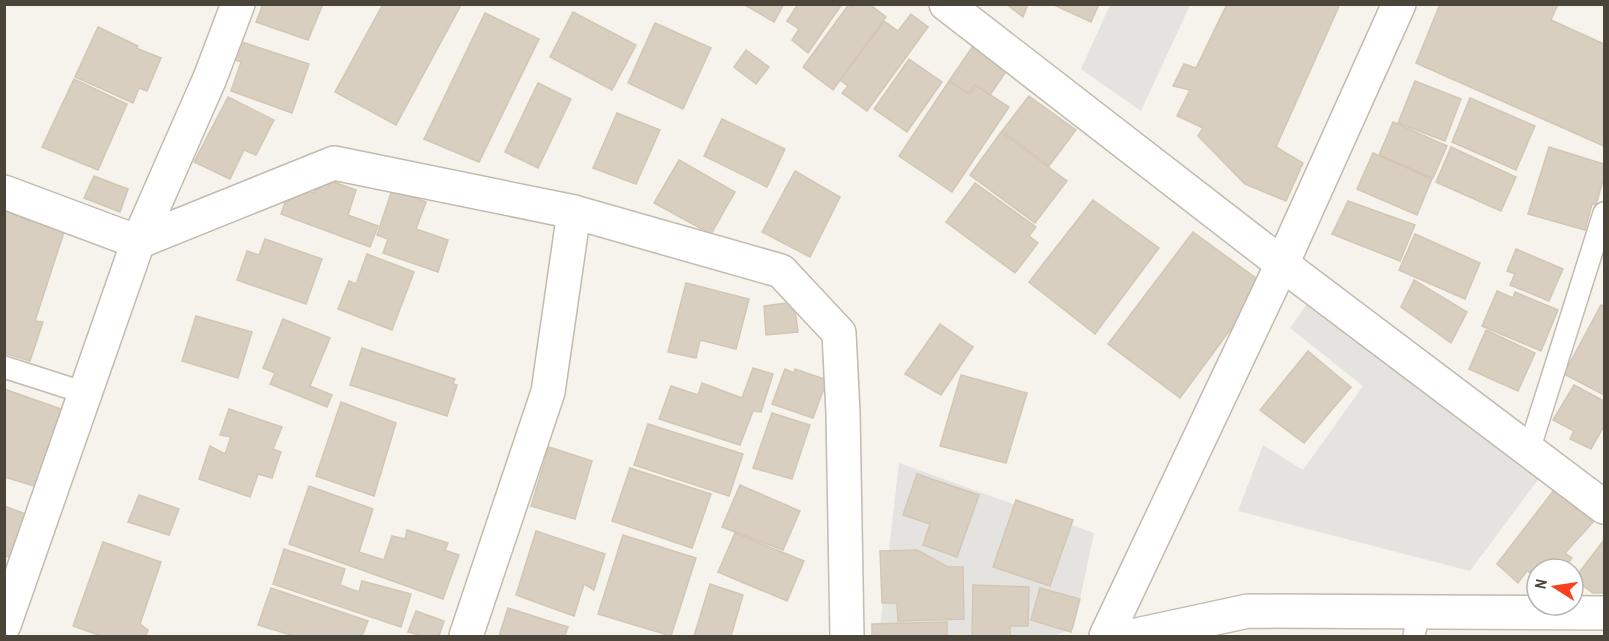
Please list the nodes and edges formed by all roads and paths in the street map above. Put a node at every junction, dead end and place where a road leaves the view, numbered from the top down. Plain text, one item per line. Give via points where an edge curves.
1 (238, 4) edge
2 (946, 4) edge
3 (1399, 4) edge
4 (4, 192) edge
5 (574, 213) junction
6 (1605, 213) edge
7 (138, 242) junction
8 (1282, 264) junction
9 (4, 367) edge
10 (85, 393) junction
11 (1529, 450) junction
12 (1605, 507) edge
13 (1605, 613) edge
14 (1417, 624) edge
15 (4, 625) edge
16 (466, 636) edge
17 (847, 636) edge
18 (1106, 636) edge
19 (1132, 636) edge

1 - 7 street
2 - 8 street
3 - 8 street
4 - 7 street
5 - 7 street via 334,163
5 - 16 street via 548,392
5 - 17 street via 781,271 839,333
6 - 11 lane
7 - 10 street
8 - 11 street
8 - 18 street
9 - 10 lane
10 - 15 street
11 - 12 street
13 - 14 street
14 - 19 street via 1248,611

